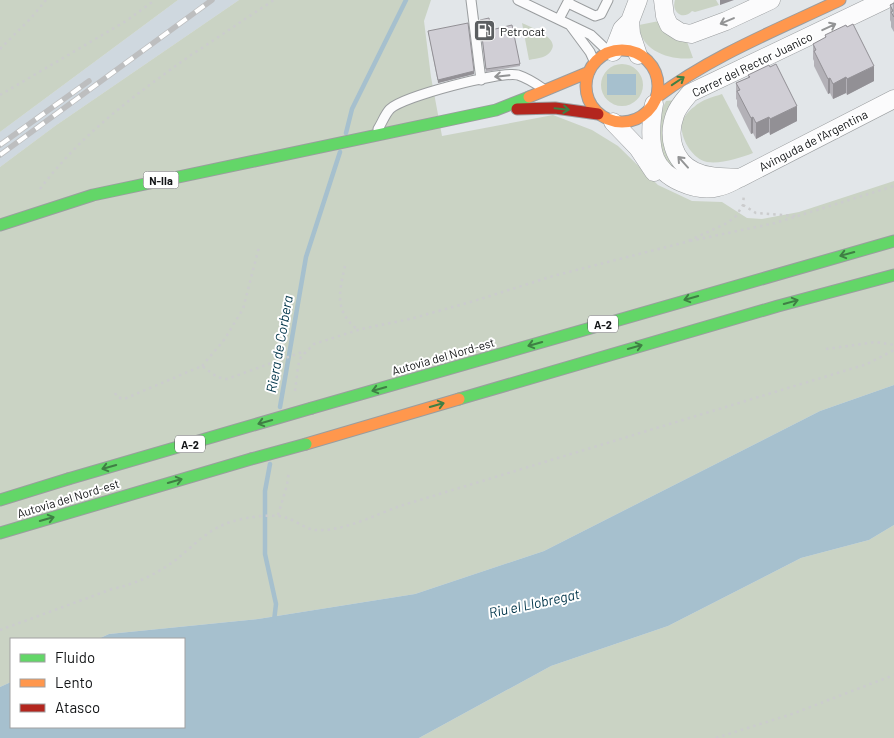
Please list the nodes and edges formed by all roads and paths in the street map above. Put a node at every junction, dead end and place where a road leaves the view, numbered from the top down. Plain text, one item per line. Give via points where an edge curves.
1 (46, 0) edge
2 (155, 0) edge
3 (274, 0) edge
4 (470, 0) edge
5 (518, 0) edge
6 (608, 0) edge
7 (662, 0) edge
8 (771, 0) edge
9 (840, 0) edge
10 (885, 0) edge
11 (568, 1) edge
12 (633, 11) edge
13 (558, 19) junction
14 (570, 25) junction
15 (0, 48) edge
16 (611, 53) junction
17 (642, 57) junction
18 (664, 63) dead end
19 (685, 66) dead end
20 (700, 66) junction
21 (592, 68) junction
22 (481, 80) junction
23 (546, 92) junction
24 (0, 96) edge
25 (894, 99) edge
26 (655, 100) junction
27 (496, 110) junction
28 (606, 118) junction
29 (375, 136) junction
30 (733, 179) junction
31 (894, 186) edge
32 (40, 189) dead end
33 (743, 205) junction
34 (799, 216) junction
35 (0, 225) edge
36 (894, 241) edge
37 (686, 242) junction
38 (259, 247) dead end
39 (345, 266) dead end
40 (894, 275) edge
41 (358, 330) junction
42 (894, 345) edge
43 (826, 349) dead end
44 (894, 350) edge
45 (307, 351) junction
46 (202, 366) junction
47 (296, 382) dead end
48 (115, 392) dead end
49 (289, 466) dead end
50 (0, 500) edge
51 (278, 515) junction
52 (0, 533) edge
53 (0, 630) edge
54 (894, 675) edge
55 (716, 738) edge

1 - 15 path
2 - 24 path via 110,32
3 - 32 path via 105,118 55,168
4 - 22 lane
5 - 13 lane
6 - 11 lane via 601,14 595,16
8 -> 7 street via 691,34 670,25
7 - 12 street
9 - 20 main road, Carrer del Rector Juanico
30 -> 10 street, Carrer del Rector Juanico via 695,172 683,165 676,154 672,143 674,115 690,92
11 - 13 lane
12 - 16 street
12 - 17 street via 631,34
13 - 14 lane
14 - 16 lane via 591,35
14 - 21 lane via 590,52
16 - 17 main road via 626,50
16 - 21 main road, N-IIa
17 - 18 main road
17 - 26 main road via 655,70 658,90
19 - 20 main road, Carrer del Rector Juanico
26 -> 20 main road, Carrer del Rector Juanico
21 - 23 main road, N-IIa
21 - 28 main road via 587,91 590,101
23 -> 22 lane via 518,75
22 - 29 lane via 401,102 389,110
23 - 27 main road, N-IIa
25 - 30 street, Avinguda de l'Argentina
26 - 28 main road, N-IIa via 648,111 634,120
26 - 30 street, Avinguda de l'Argentina via 652,143 656,160 668,174 693,187 719,187
27 -> 28 main road, N-IIa via 555,108
27 - 29 main road, N-IIa
28 - 30 street, Avinguda de l'Argentina via 638,148 654,172 678,191 705,197 717,196 732,190
29 - 35 main road, N-IIa via 94,195
30 - 33 path via 744,194
31 - 34 path
33 - 34 path via 756,213
33 - 37 path via 727,223
34 - 37 path
36 -> 50 main road, Autovia del Nord-est / A-2, bridge
37 - 41 path via 553,276 410,319
38 - 46 path via 243,308 224,340
39 - 41 path via 339,294 341,308 347,321
52 -> 40 main road, Autovia del Nord-est, bridge
41 - 45 path via 314,344
42 - 43 path via 876,342
44 - 51 path via 867,364 400,506 356,523 314,530
45 - 46 path via 227,379 217,377
45 - 47 path via 301,357
46 - 48 path via 124,400
49 - 51 path
51 - 53 path via 224,524 149,577
54 - 55 path via 792,714

